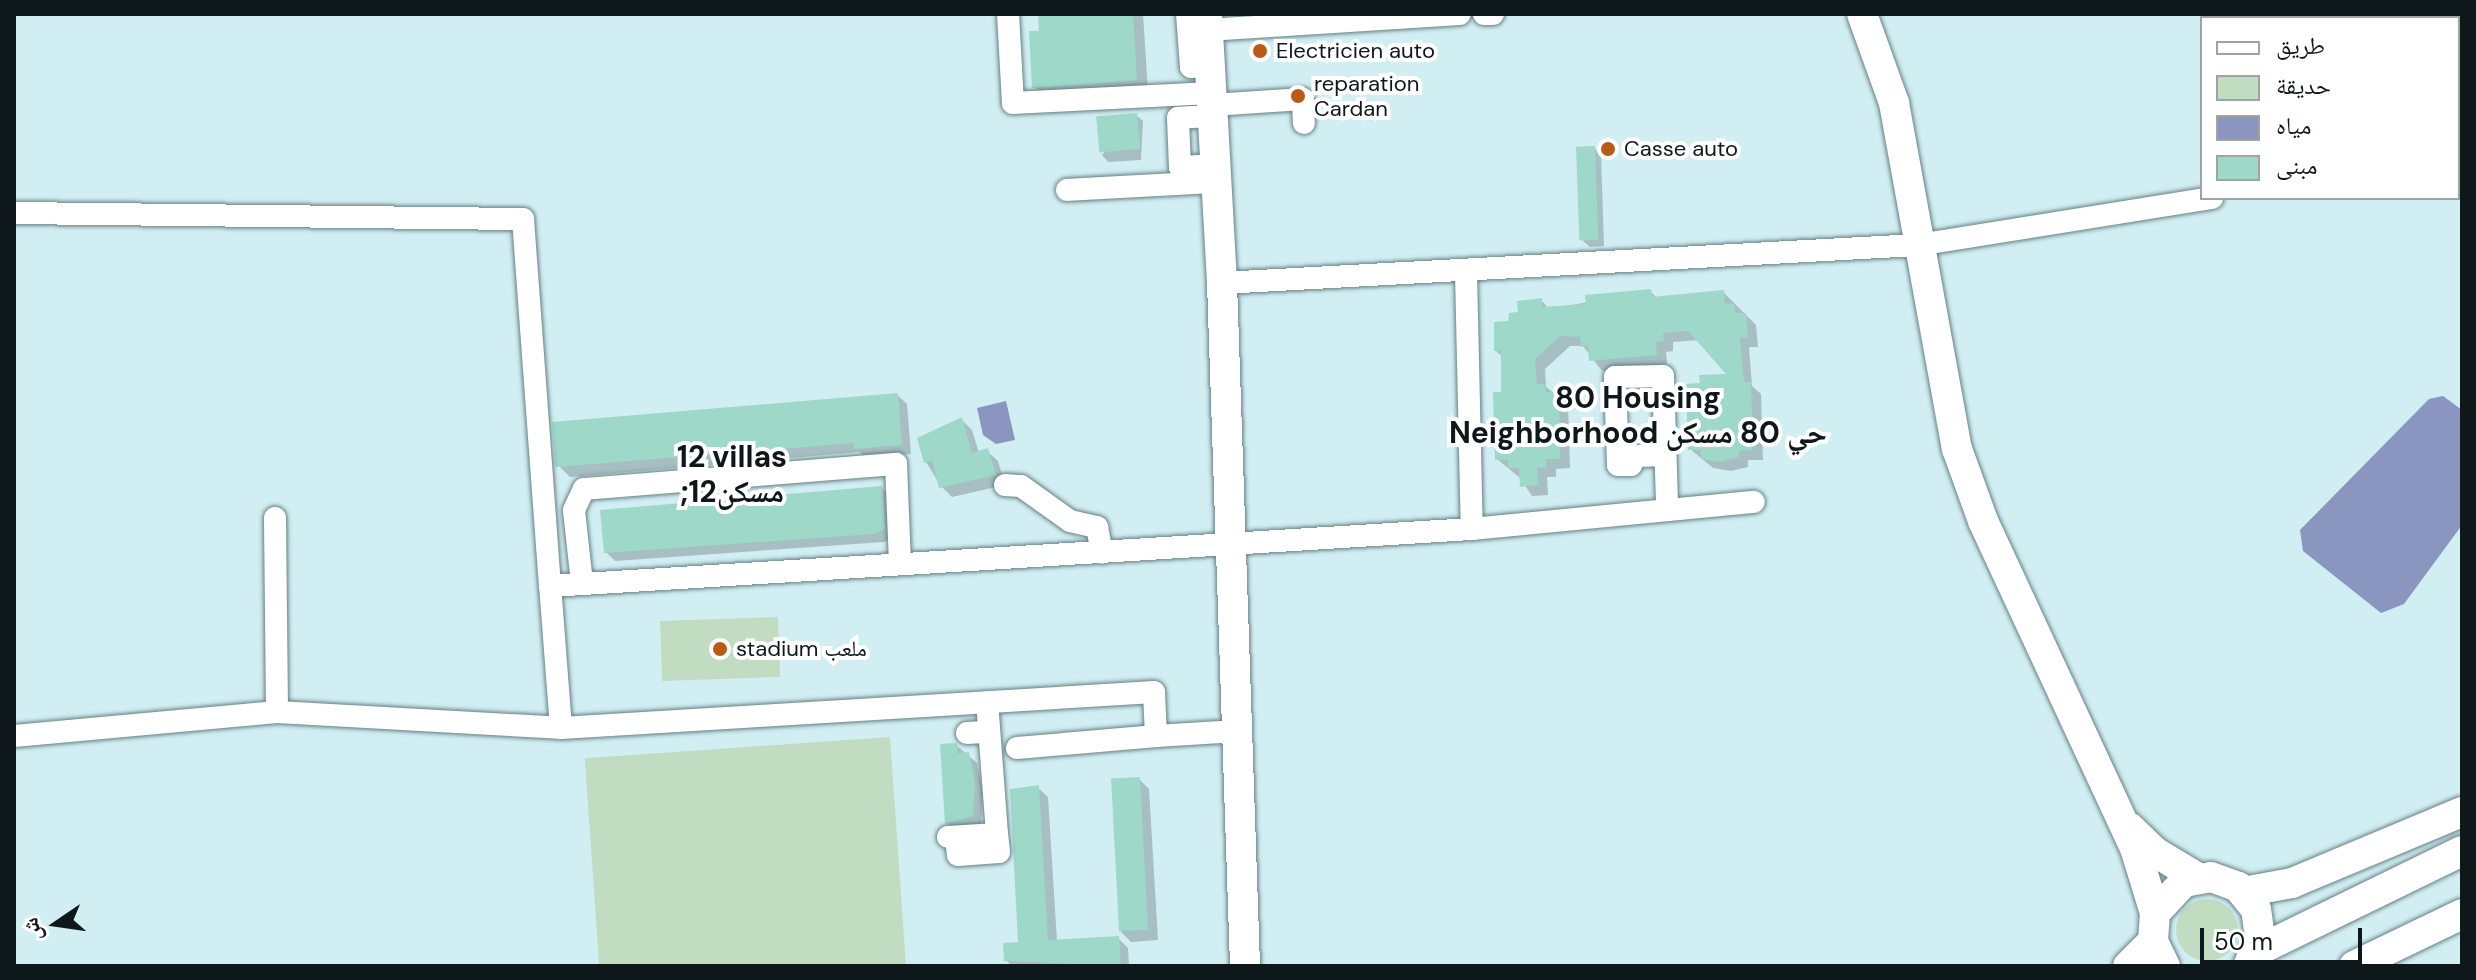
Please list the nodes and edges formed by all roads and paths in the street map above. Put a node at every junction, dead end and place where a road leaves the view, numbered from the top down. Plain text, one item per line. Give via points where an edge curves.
1 (1008, 14) edge
2 (1459, 14) edge
3 (1484, 14) edge
4 (1493, 14) edge
5 (1862, 14) edge
6 (1325, 18) edge
7 (1200, 19) edge
8 (1211, 95) junction
9 (1304, 123) dead end
10 (1216, 173) junction
11 (1067, 190) dead end
12 (2200, 200) edge
13 (14, 213) edge
14 (1918, 245) junction
15 (1466, 273) junction
16 (1222, 283) junction
17 (1665, 455) dead end
18 (1005, 485) dead end
19 (1754, 502) dead end
20 (1667, 506) junction
21 (275, 518) dead end
22 (1472, 529) junction
23 (1231, 543) junction
24 (1102, 553) junction
25 (900, 562) junction
26 (582, 583) junction
27 (550, 586) junction
28 (987, 702) junction
29 (277, 712) junction
30 (561, 728) junction
31 (1237, 731) junction
32 (14, 736) edge
33 (1156, 736) junction
34 (1017, 748) dead end
35 (2462, 812) edge
36 (2120, 818) junction
37 (952, 837) dead end
38 (2462, 851) edge
39 (2198, 878) junction
40 (2243, 892) junction
41 (2462, 914) edge
42 (2158, 940) edge
43 (2253, 958) edge
44 (1245, 966) edge
45 (2128, 966) edge
46 (2354, 966) edge

1 - 8 street via 1013,103
2 - 6 street
3 - 4 street
5 - 14 main road via 1894,103
6 - 7 street
7 - 8 main road
8 - 9 street via 1303,99
8 - 10 main road
10 - 11 street
10 - 16 main road
12 - 14 street
13 - 27 street via 523,219
14 - 15 street
14 - 36 main road via 1957,449 1983,521
15 - 16 street
15 - 22 street
16 - 23 main road
17 - 20 street
18 - 24 street via 1021,486 1056,514 1097,527
19 - 20 street
20 - 22 street
21 - 29 street
22 - 23 street
23 - 24 street
23 - 31 main road
24 - 25 street
25 - 26 street
25 - 26 street via 896,464 584,489 574,510
26 - 27 street
27 - 30 street
28 - 30 street
28 - 33 street via 1154,692
28 - 37 street via 978,732 994,800 981,801 990,834
29 - 30 street
29 - 32 street
31 - 33 street
31 - 44 main road
33 - 34 street
35 - 40 main road via 2292,883
36 - 39 main road via 2155,852
36 - 42 main road
38 - 43 main road
39 - 40 main road via 2226,881
39 - 42 main road via 2172,889
40 - 43 main road via 2260,923
41 - 46 main road
42 - 45 main road

